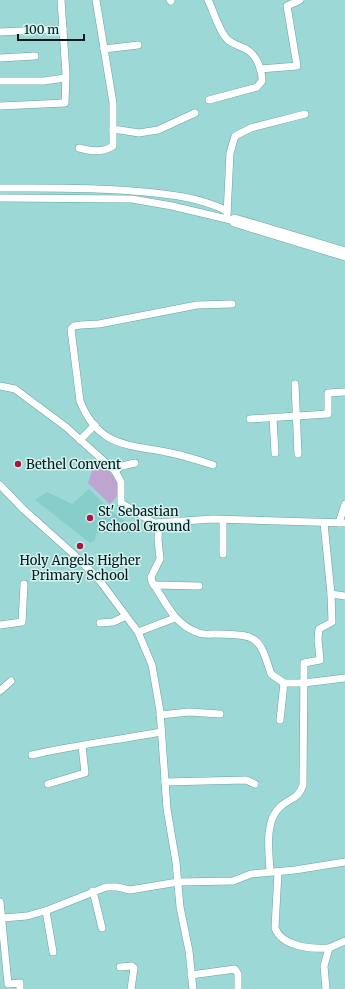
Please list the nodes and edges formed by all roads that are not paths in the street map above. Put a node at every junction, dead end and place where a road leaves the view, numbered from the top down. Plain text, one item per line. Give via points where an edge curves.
1 (61, 0) edge
2 (96, 0) edge
3 (208, 0) edge
4 (300, 0) edge
5 (63, 29) junction
6 (0, 32) edge
7 (138, 45) dead end
8 (104, 49) junction
9 (35, 56) dead end
10 (0, 58) edge
11 (260, 69) junction
12 (65, 78) junction
13 (0, 81) edge
14 (209, 100) dead end
15 (0, 106) edge
16 (195, 113) dead end
17 (305, 114) dead end
18 (113, 129) junction
19 (79, 148) dead end
20 (0, 188) edge
21 (0, 198) edge
22 (227, 211) junction
23 (229, 219) junction
24 (345, 251) edge
25 (345, 257) edge
26 (232, 304) dead end
27 (295, 384) dead end
28 (0, 386) edge
29 (345, 392) edge
30 (295, 416) junction
31 (273, 418) junction
32 (250, 419) dead end
33 (95, 425) junction
34 (80, 440) junction
35 (275, 453) dead end
36 (298, 454) dead end
37 (135, 463) dead end
38 (214, 465) dead end
39 (115, 471) junction
40 (0, 485) edge
41 (345, 504) edge
42 (223, 520) junction
43 (324, 522) junction
44 (159, 523) junction
45 (342, 523) edge
46 (223, 554) dead end
47 (24, 584) dead end
48 (154, 585) junction
49 (199, 586) dead end
50 (331, 594) junction
51 (345, 596) edge
52 (126, 616) junction
53 (175, 618) junction
54 (100, 623) dead end
55 (0, 625) edge
56 (138, 632) junction
57 (345, 678) edge
58 (11, 681) dead end
59 (284, 683) junction
60 (304, 683) junction
61 (0, 691) edge
62 (220, 714) dead end
63 (160, 715) junction
64 (280, 720) dead end
65 (161, 732) junction
66 (82, 746) junction
67 (32, 755) dead end
68 (165, 782) junction
69 (48, 784) dead end
70 (255, 784) dead end
71 (345, 862) edge
72 (270, 871) junction
73 (278, 872) junction
74 (178, 882) junction
75 (93, 891) junction
76 (0, 902) edge
77 (46, 910) junction
78 (3, 918) junction
79 (102, 928) dead end
80 (345, 941) edge
81 (329, 948) junction
82 (53, 952) dead end
83 (120, 967) dead end
84 (191, 975) junction
85 (20, 989) edge
86 (131, 989) edge
87 (193, 989) edge
88 (238, 989) edge
89 (326, 989) edge

1 - 5 street
2 - 8 street
3 - 11 street via 228,40 250,52
4 - 11 street via 287,6 297,66
5 - 6 street
5 - 12 street
7 - 8 street
8 - 18 street
9 - 10 street
11 - 14 street via 262,81 257,87
12 - 13 street via 44,81
12 - 15 street via 64,103
16 - 18 street via 158,130 139,133
17 - 22 street via 251,128 235,136 230,154
18 - 19 street via 113,146 106,150 92,151
20 - 22 street via 78,187 156,192 212,203
21 - 23 street via 132,199
22 - 23 street
23 - 24 street via 235,218
23 - 25 street via 234,223
26 - 33 street via 197,304 99,324 74,326 72,338 80,401
27 - 30 street
28 - 34 street via 15,388
29 - 30 street via 328,392 328,414
30 - 31 street
30 - 36 street
31 - 32 street
31 - 35 street
33 - 34 street
33 - 38 street via 110,440 121,444 168,452
34 - 39 street
37 - 39 street via 122,466
39 - 44 street via 121,482 121,503 154,523
40 - 52 street via 79,559 100,581
41 - 45 street
42 - 43 street
42 - 44 street
42 - 46 street
43 - 45 street
43 - 50 street
44 - 48 street via 160,559 152,577
47 - 55 street via 22,622
48 - 49 street
48 - 53 street
50 - 51 street
50 - 60 street via 332,622 319,629 320,660 304,663
52 - 54 street via 113,622
52 - 56 street
53 - 56 street
53 - 59 street via 199,633 241,635 256,641 263,649 271,674
56 - 63 street via 152,666
57 - 60 street
58 - 61 street
59 - 60 street
59 - 64 street
60 - 72 street via 303,785 297,796 277,810 268,832
62 - 63 street via 189,712
63 - 65 street
65 - 66 street
65 - 68 street
66 - 67 street
66 - 69 street via 85,773
68 - 70 street via 246,780
68 - 74 street
71 - 73 street
72 - 73 street
72 - 74 street via 251,874 233,882
73 - 81 street via 275,928 277,935 311,949
74 - 75 street via 130,890 117,886
74 - 84 street via 180,907 190,950
75 - 77 street
75 - 79 street
76 - 78 street
77 - 78 street via 27,916
77 - 82 street
78 - 85 street via 8,984 20,983
80 - 81 street
81 - 89 street via 324,966
83 - 86 street via 134,968
84 - 87 street
84 - 88 street via 235,969 238,974

